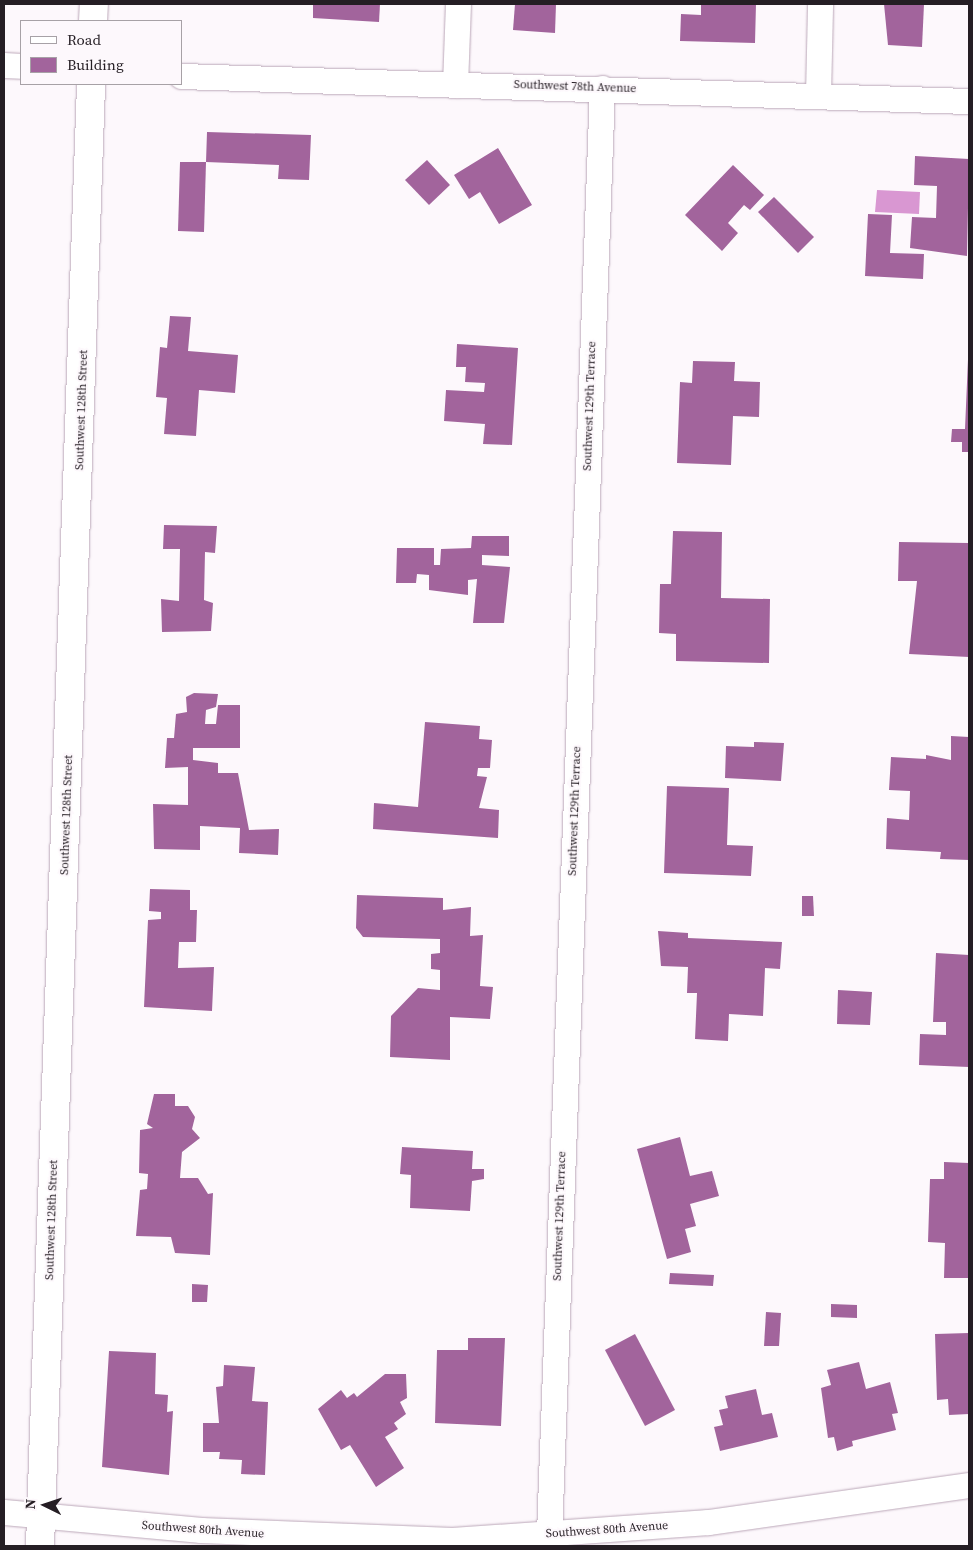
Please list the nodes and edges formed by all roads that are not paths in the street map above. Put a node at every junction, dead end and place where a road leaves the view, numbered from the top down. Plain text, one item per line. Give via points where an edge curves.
1 (94, 4) edge
2 (458, 4) edge
3 (820, 4) edge
4 (93, 20) edge
5 (4, 65) edge
6 (20, 66) edge
7 (182, 76) edge
8 (91, 85) edge
9 (455, 85) junction
10 (602, 88) junction
11 (818, 95) junction
12 (969, 101) edge
13 (969, 1485) edge
14 (4, 1512) edge
15 (41, 1517) junction
16 (549, 1534) junction
17 (40, 1546) edge

1 - 4 street
2 - 9 street
3 - 11 street
5 - 6 street
7 - 9 street, Southwest 78th Avenue
8 - 15 street, Southwest 128th Street
9 - 10 street, Southwest 78th Avenue
10 - 11 street, Southwest 78th Avenue
10 - 16 street, Southwest 129th Terrace
11 - 12 street, Southwest 78th Avenue
13 - 16 street, Southwest 80th Avenue via 708,1522
14 - 15 street, Southwest 80th Avenue
15 - 16 street, Southwest 80th Avenue via 359,1539
15 - 17 street, Southwest 128th Street

